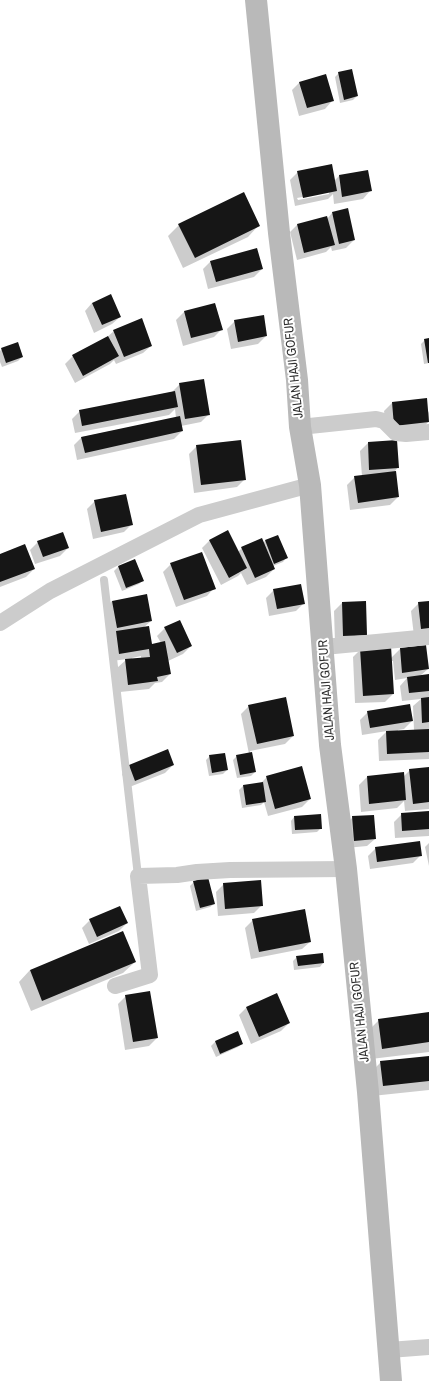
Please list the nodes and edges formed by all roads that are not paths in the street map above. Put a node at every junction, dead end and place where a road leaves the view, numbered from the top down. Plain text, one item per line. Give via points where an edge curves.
1 (256, 0) edge
2 (300, 427) junction
3 (429, 432) edge
4 (310, 485) junction
5 (104, 580) dead end
6 (0, 623) edge
7 (429, 637) edge
8 (324, 647) junction
9 (346, 869) junction
10 (138, 876) junction
11 (115, 986) dead end
12 (429, 1347) edge
13 (389, 1350) junction
14 (391, 1381) edge

1 - 2 street, JALAN HAJI GOFUR
2 - 3 street via 376,419 384,421 396,433
2 - 4 street, JALAN HAJI GOFUR
4 - 6 street via 199,514 50,591
4 - 8 street, JALAN HAJI GOFUR
5 - 10 lane
7 - 8 street
8 - 9 street, JALAN HAJI GOFUR via 330,745
9 - 10 street via 230,870
9 - 13 street, JALAN HAJI GOFUR via 368,1092
10 - 11 street via 150,975
12 - 13 street
13 - 14 street, JALAN HAJI GOFUR

